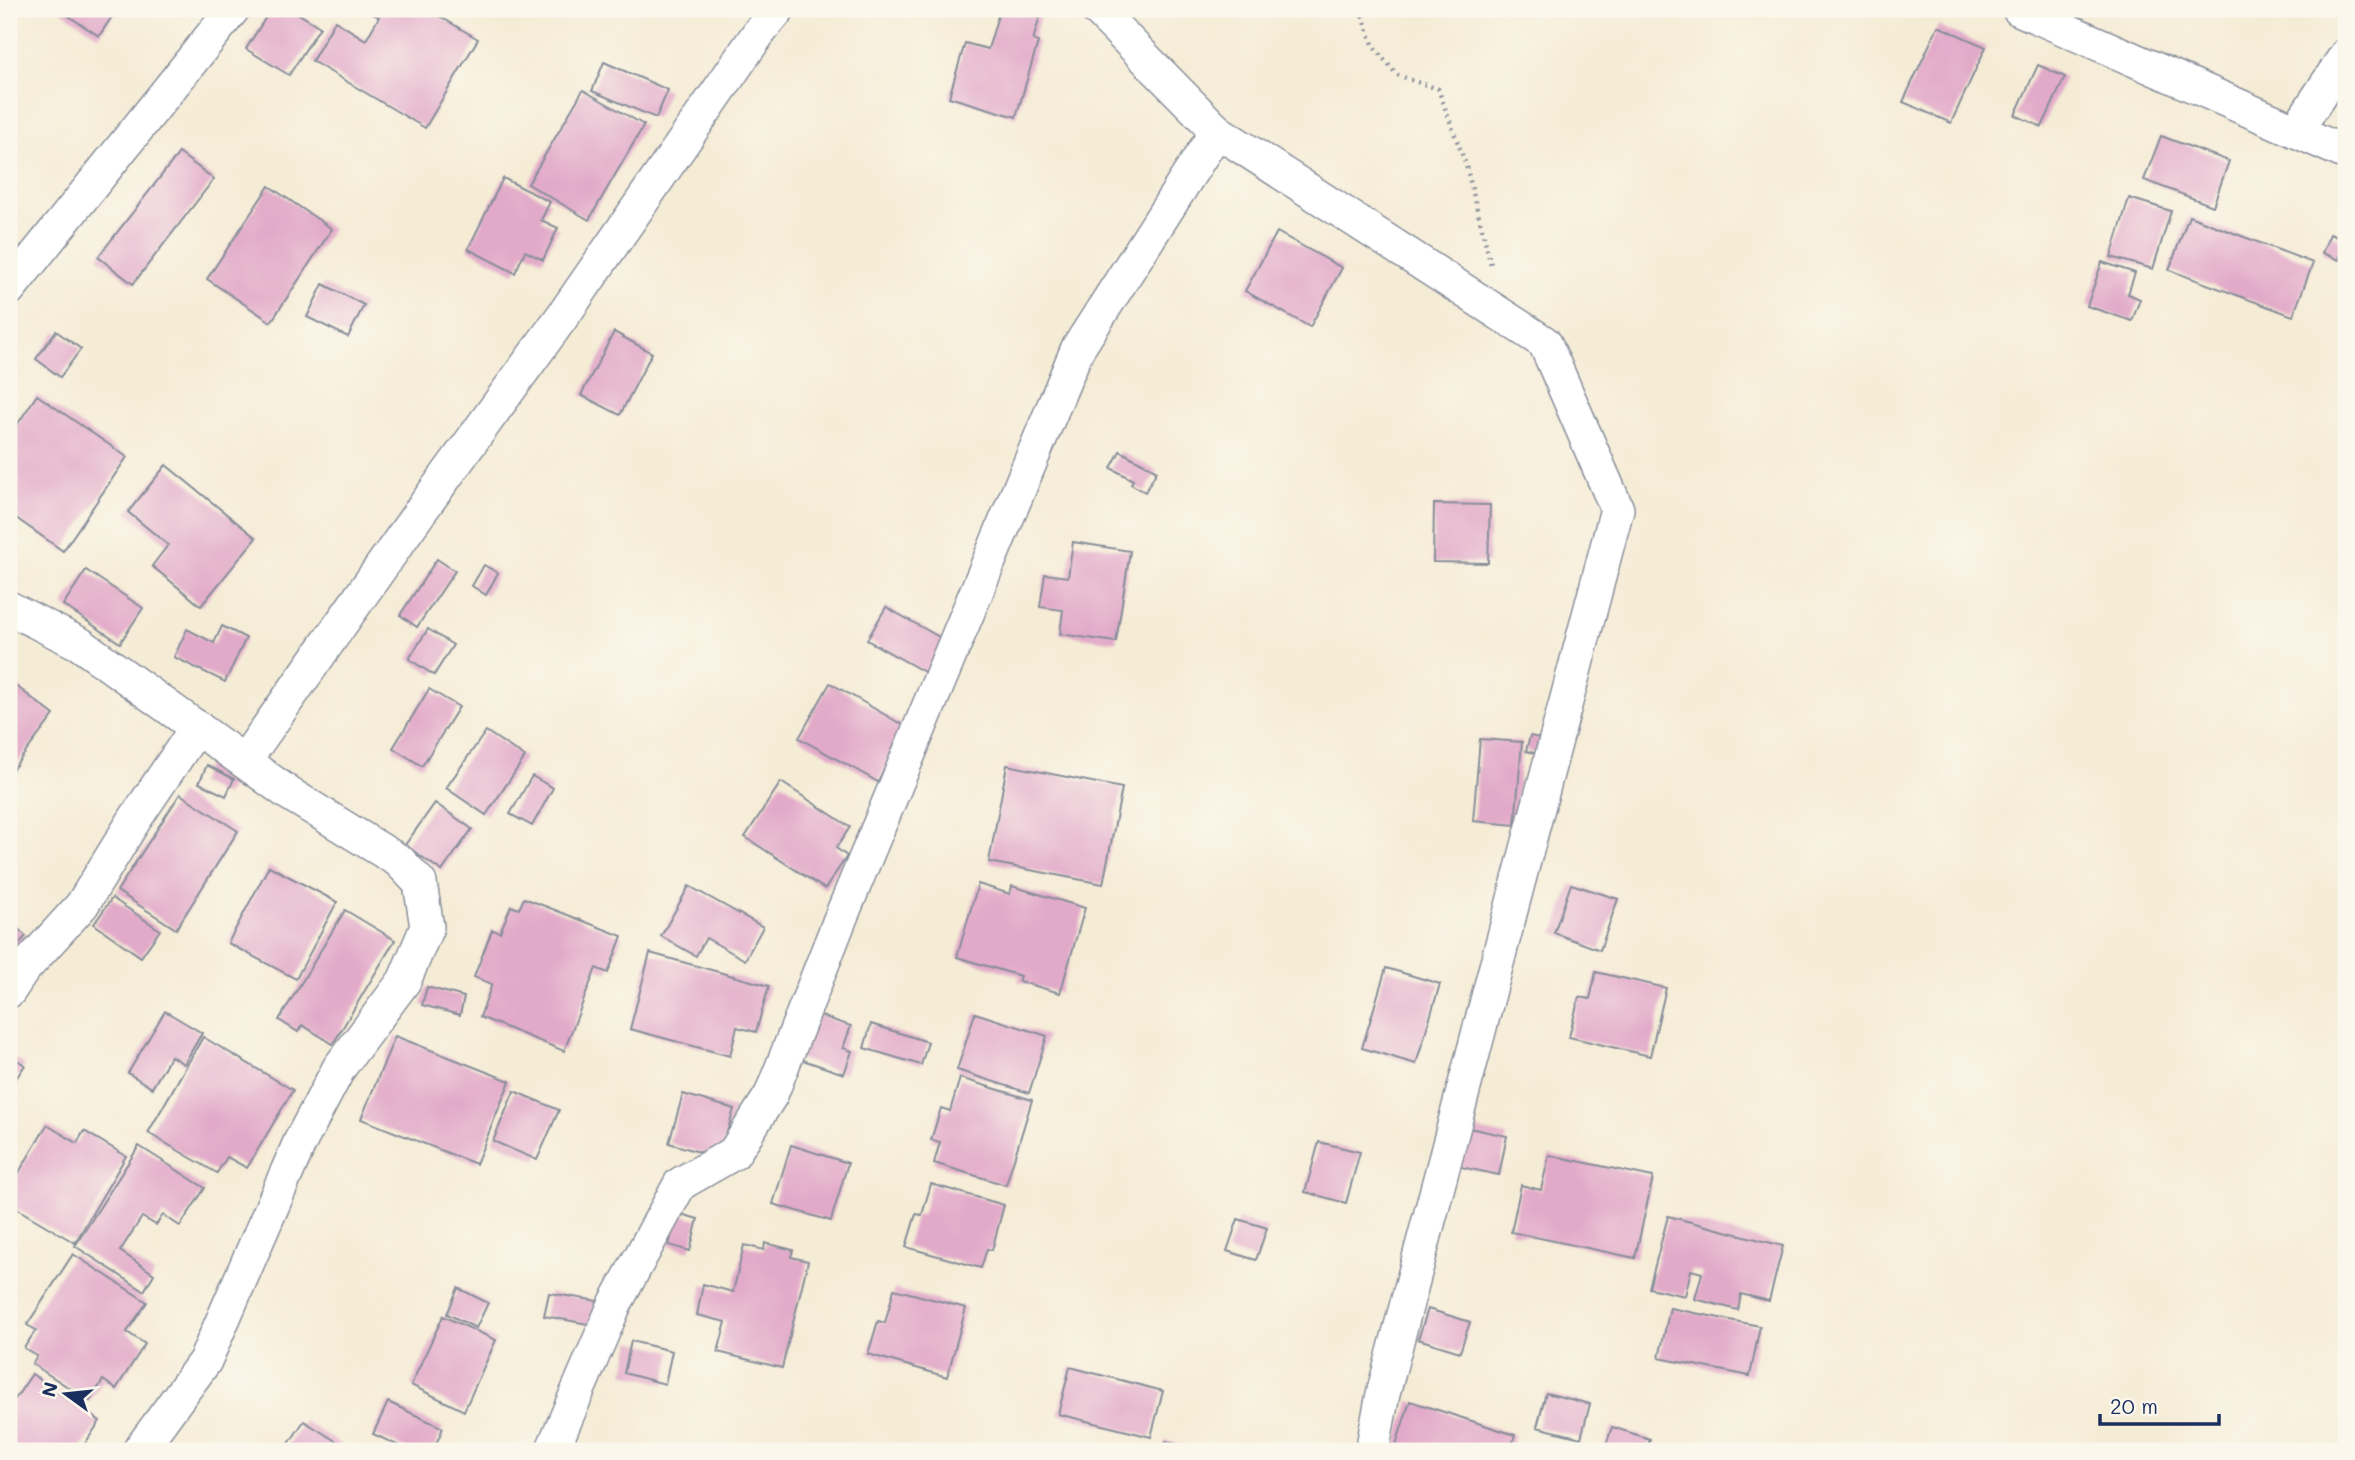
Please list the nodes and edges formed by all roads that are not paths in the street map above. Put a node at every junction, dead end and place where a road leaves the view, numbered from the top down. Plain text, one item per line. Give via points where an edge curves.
1 (233, 9) edge
2 (778, 9) edge
3 (1097, 9) edge
4 (2019, 9) edge
5 (2346, 54) edge
6 (1217, 131) junction
7 (2296, 131) junction
8 (2346, 153) edge
9 (9, 289) edge
10 (9, 608) edge
11 (197, 727) junction
12 (245, 760) junction
13 (9, 991) edge
14 (139, 1451) edge
15 (552, 1451) edge
16 (1372, 1451) edge

1 - 9 street
2 - 12 street
3 - 6 street
4 - 7 street
5 - 7 street
6 - 15 street via 1077,349 771,1096 734,1153 680,1184 615,1304
6 - 16 street via 1545,343 1617,509 1383,1394
7 - 8 street
10 - 11 street via 80,644
11 - 12 street
11 - 13 street via 82,905
12 - 14 street via 288,793 399,861 420,883 427,927 404,981 339,1068 300,1142 205,1361

